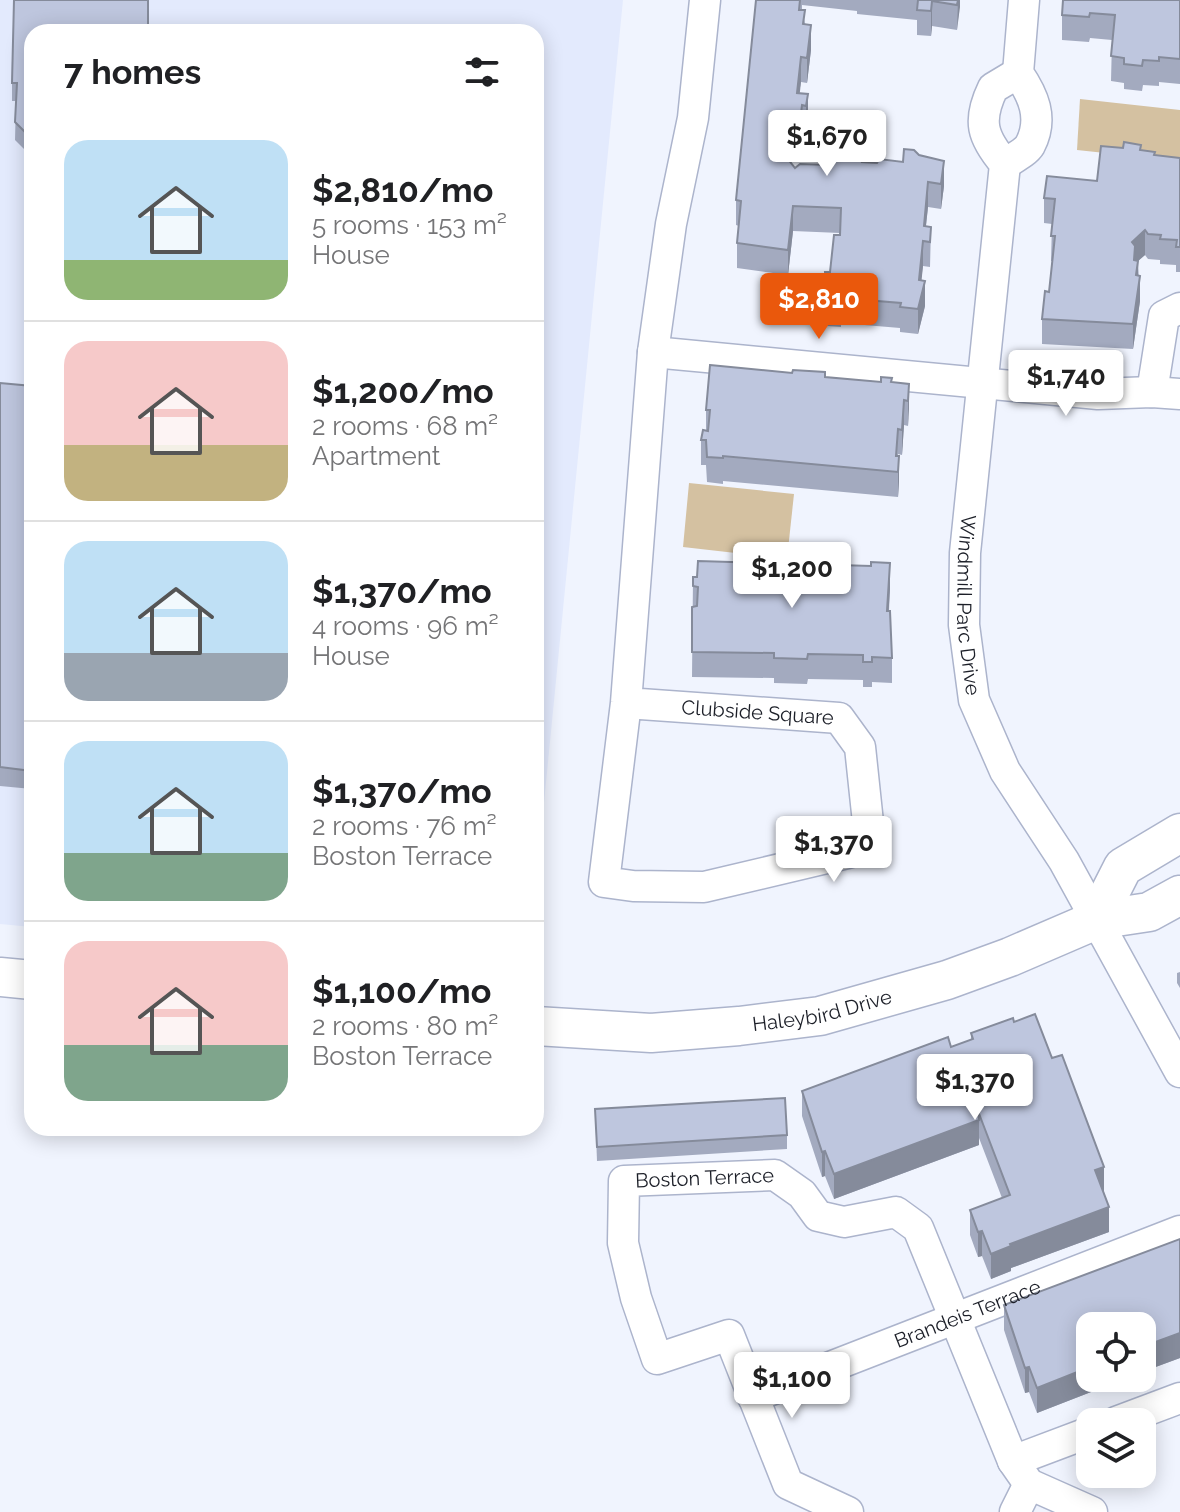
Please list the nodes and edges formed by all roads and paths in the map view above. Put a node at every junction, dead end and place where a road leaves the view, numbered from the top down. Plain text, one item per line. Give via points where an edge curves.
1 (705, 0) edge
2 (1024, 0) edge
3 (1018, 73) junction
4 (1005, 164) junction
5 (1180, 308) edge
6 (653, 352) junction
7 (981, 383) junction
8 (1166, 393) edge
9 (626, 703) junction
10 (1180, 833) edge
11 (1180, 895) edge
12 (1096, 920) junction
13 (0, 977) edge
14 (24, 979) edge
15 (544, 1026) edge
16 (1180, 1072) edge
17 (1180, 1231) edge
18 (955, 1319) junction
19 (753, 1397) junction
20 (1180, 1398) edge
21 (1153, 1408) edge
22 (1076, 1440) edge
23 (1021, 1472) junction
24 (848, 1512) edge
25 (1015, 1512) edge
26 (1092, 1512) edge

1 - 6 street, Clubside Square via 693,118
2 - 3 street
3 - 4 street via 1037,108 1035,126 1029,147
3 - 4 street via 993,88 983,120 985,139
4 - 7 street, Windmill Parc Drive
5 - 8 street via 1164,316
6 - 7 street
6 - 9 street, Clubside Square
7 - 8 street via 1098,394
7 - 12 street, Windmill Parc Drive via 964,596 974,700 1005,771
9 - 9 street, Clubside Square via 604,882 704,887 848,853 869,832 860,747 839,718
10 - 12 street via 1123,867
11 - 12 street, Haleybird Drive via 1149,912
12 - 15 street, Haleybird Drive via 947,980 820,1016 651,1033
12 - 16 street, Windmill Parc Drive
13 - 14 street
17 - 18 street, Brandeis Terrace
18 - 19 street, Brandeis Terrace
18 - 19 street, Boston Terrace via 918,1228 896,1212 844,1222 818,1216 802,1194 775,1175 624,1181 623,1243 657,1359 729,1335
18 - 23 street, Boston Terrace
19 - 24 street, Boston Terrace via 788,1484
20 - 21 street
22 - 23 street
23 - 25 street
23 - 26 street

